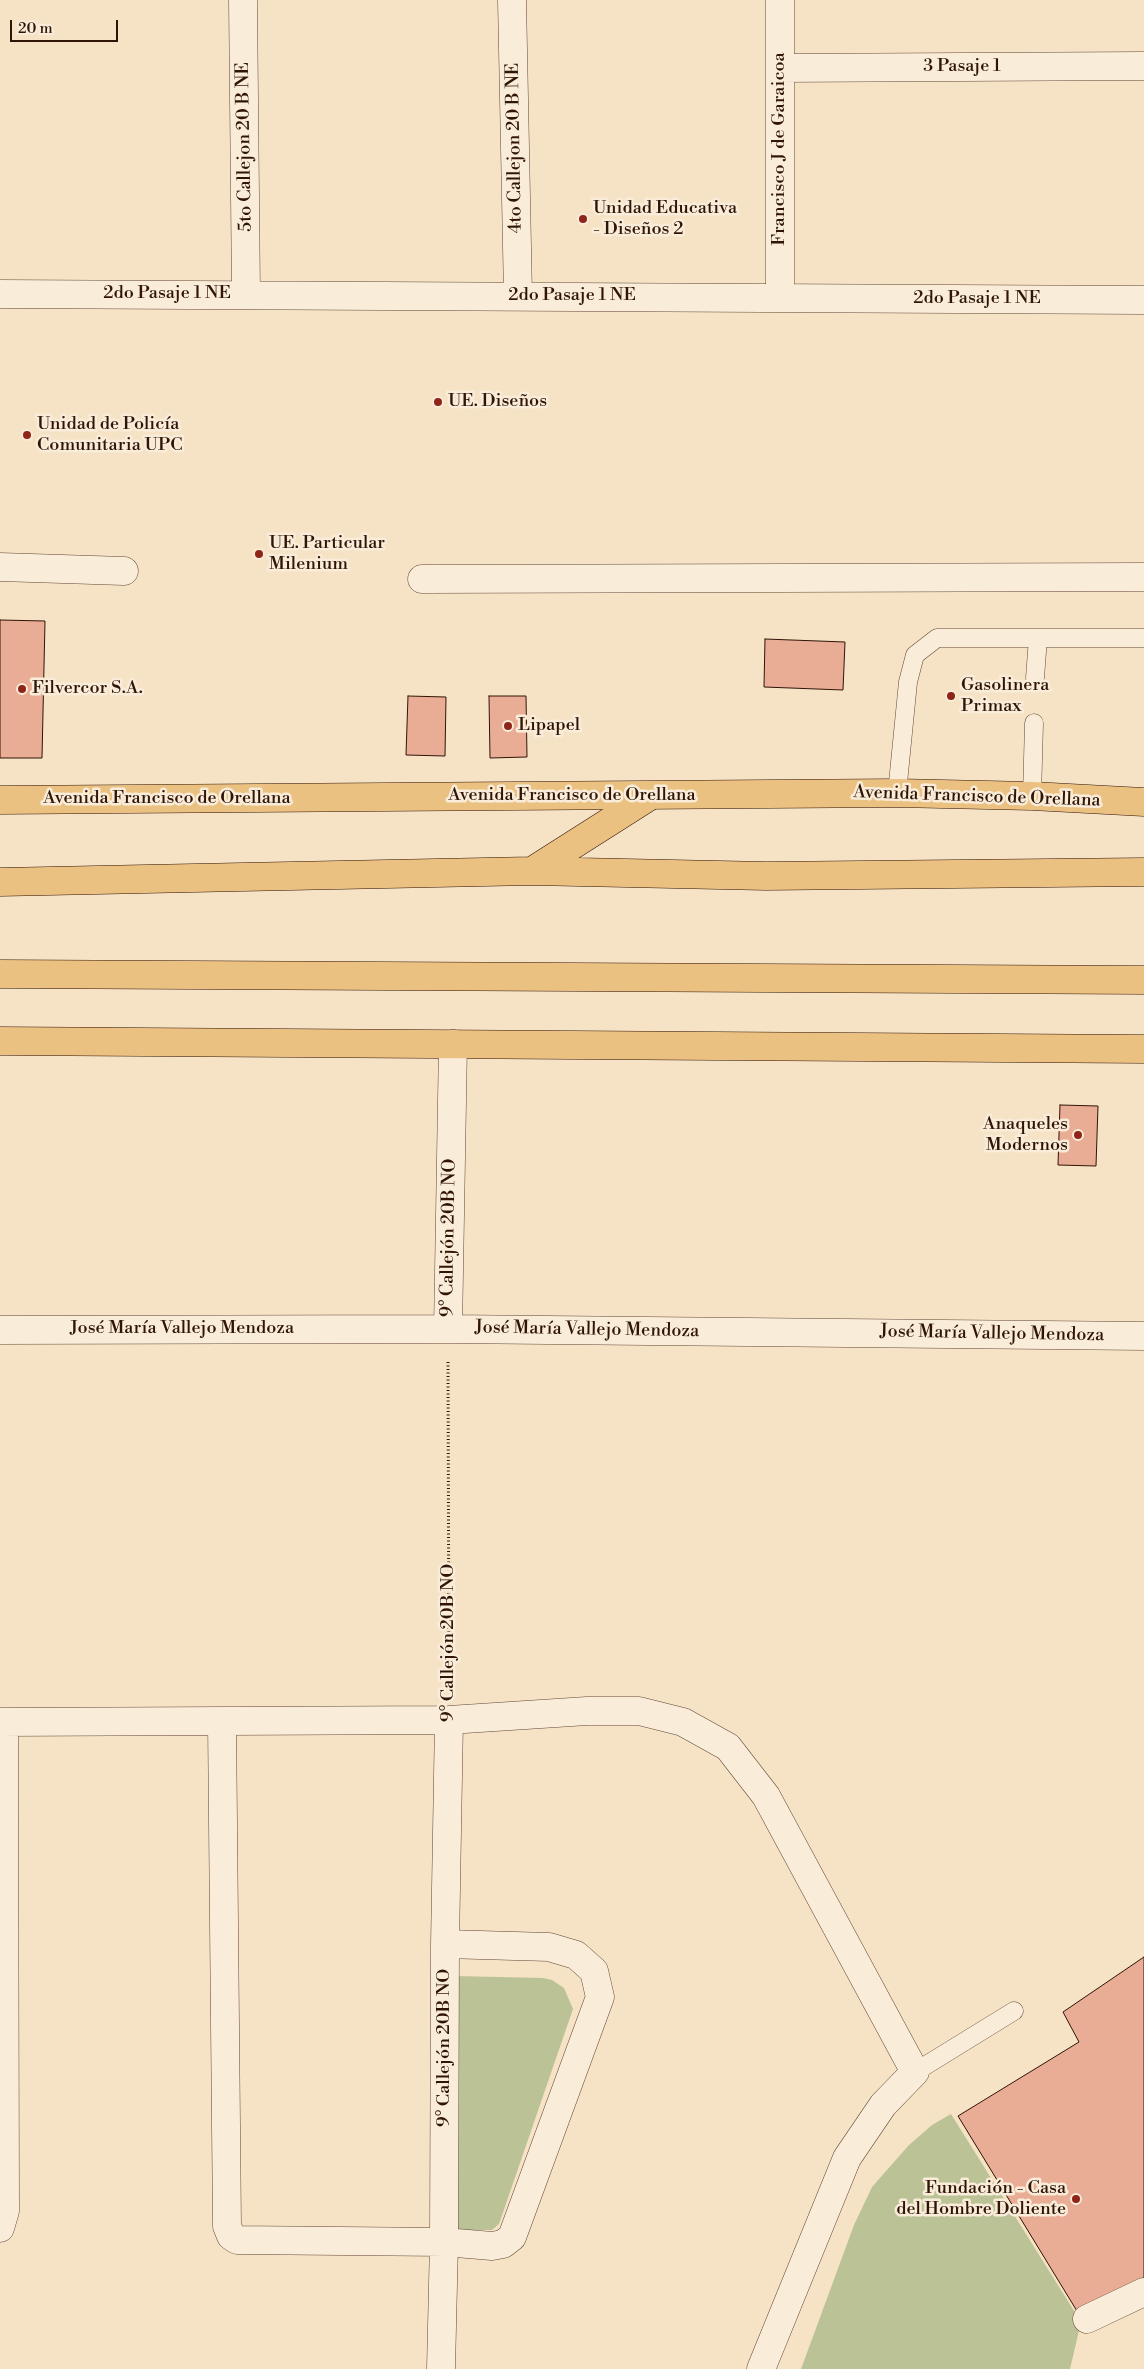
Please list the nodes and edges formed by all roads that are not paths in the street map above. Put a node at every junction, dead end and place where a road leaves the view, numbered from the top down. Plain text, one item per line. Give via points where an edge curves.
1 (243, 0) edge
2 (512, 0) edge
3 (780, 0) edge
4 (1144, 66) edge
5 (780, 68) junction
6 (0, 294) edge
7 (246, 294) junction
8 (518, 296) junction
9 (780, 298) junction
10 (1144, 300) edge
11 (0, 567) edge
12 (124, 571) dead end
13 (1144, 577) edge
14 (422, 579) dead end
15 (1038, 638) junction
16 (1144, 638) edge
17 (1035, 678) dead end
18 (1034, 723) dead end
19 (897, 793) junction
20 (650, 796) junction
21 (1032, 796) junction
22 (0, 800) edge
23 (1144, 802) edge
24 (532, 871) junction
25 (1144, 872) edge
26 (0, 882) edge
27 (0, 974) edge
28 (1144, 980) edge
29 (0, 1041) edge
30 (453, 1044) junction
31 (1144, 1049) edge
32 (448, 1329) junction
33 (0, 1330) edge
34 (1144, 1336) edge
35 (450, 1720) junction
36 (2, 1722) edge
37 (222, 1722) junction
38 (445, 1944) junction
39 (1014, 2011) dead end
40 (915, 2072) junction
41 (0, 2228) edge
42 (444, 2242) junction
43 (1144, 2292) edge
44 (1087, 2319) dead end
45 (441, 2369) edge
46 (761, 2369) edge

1 - 7 street, 5to Callejon 20 B NE
2 - 8 street, 4to Callejon 20 B NE
3 - 5 street, Francisco J de Garaicoa
4 - 5 street, 3 Pasaje 1
5 - 9 street, Francisco J de Garaicoa
6 - 7 street, 2do Pasaje 1 NE
7 - 8 street, 2do Pasaje 1 NE
8 - 9 street, 2do Pasaje 1 NE
9 - 10 street, 2do Pasaje 1 NE
11 - 12 street
13 - 14 street
15 - 16 lane
15 - 17 lane
15 - 19 lane via 937,638 915,655 908,682
18 - 21 lane
19 - 20 main road, Avenida Francisco de Orellana
19 - 21 main road, Avenida Francisco de Orellana
20 - 22 main road, Avenida Francisco de Orellana
20 - 24 main road
21 - 23 main road, Avenida Francisco de Orellana
24 - 25 main road via 766,876
24 - 26 main road
27 - 28 main road
29 - 30 main road
30 - 31 main road
30 - 32 street, 9° Callejón 20B NO
32 - 33 street, José María Vallejo Mendoza
32 - 34 street, José María Vallejo Mendoza
35 - 37 street
35 - 38 street, 9° Callejón 20B NO
35 - 40 street via 586,1711 639,1711 683,1722 728,1747 766,1796
36 - 37 street
36 - 41 street via 5,2211
37 - 42 street via 227,2226 231,2236 237,2240
38 - 42 street, 9° Callejón 20B NO
38 - 42 street via 549,1947 576,1955 594,1971 600,1997 512,2237 503,2244 492,2246
39 - 40 lane
40 - 46 street via 883,2106 847,2158
42 - 45 street, 9° Callejón 20B NO
43 - 44 street

